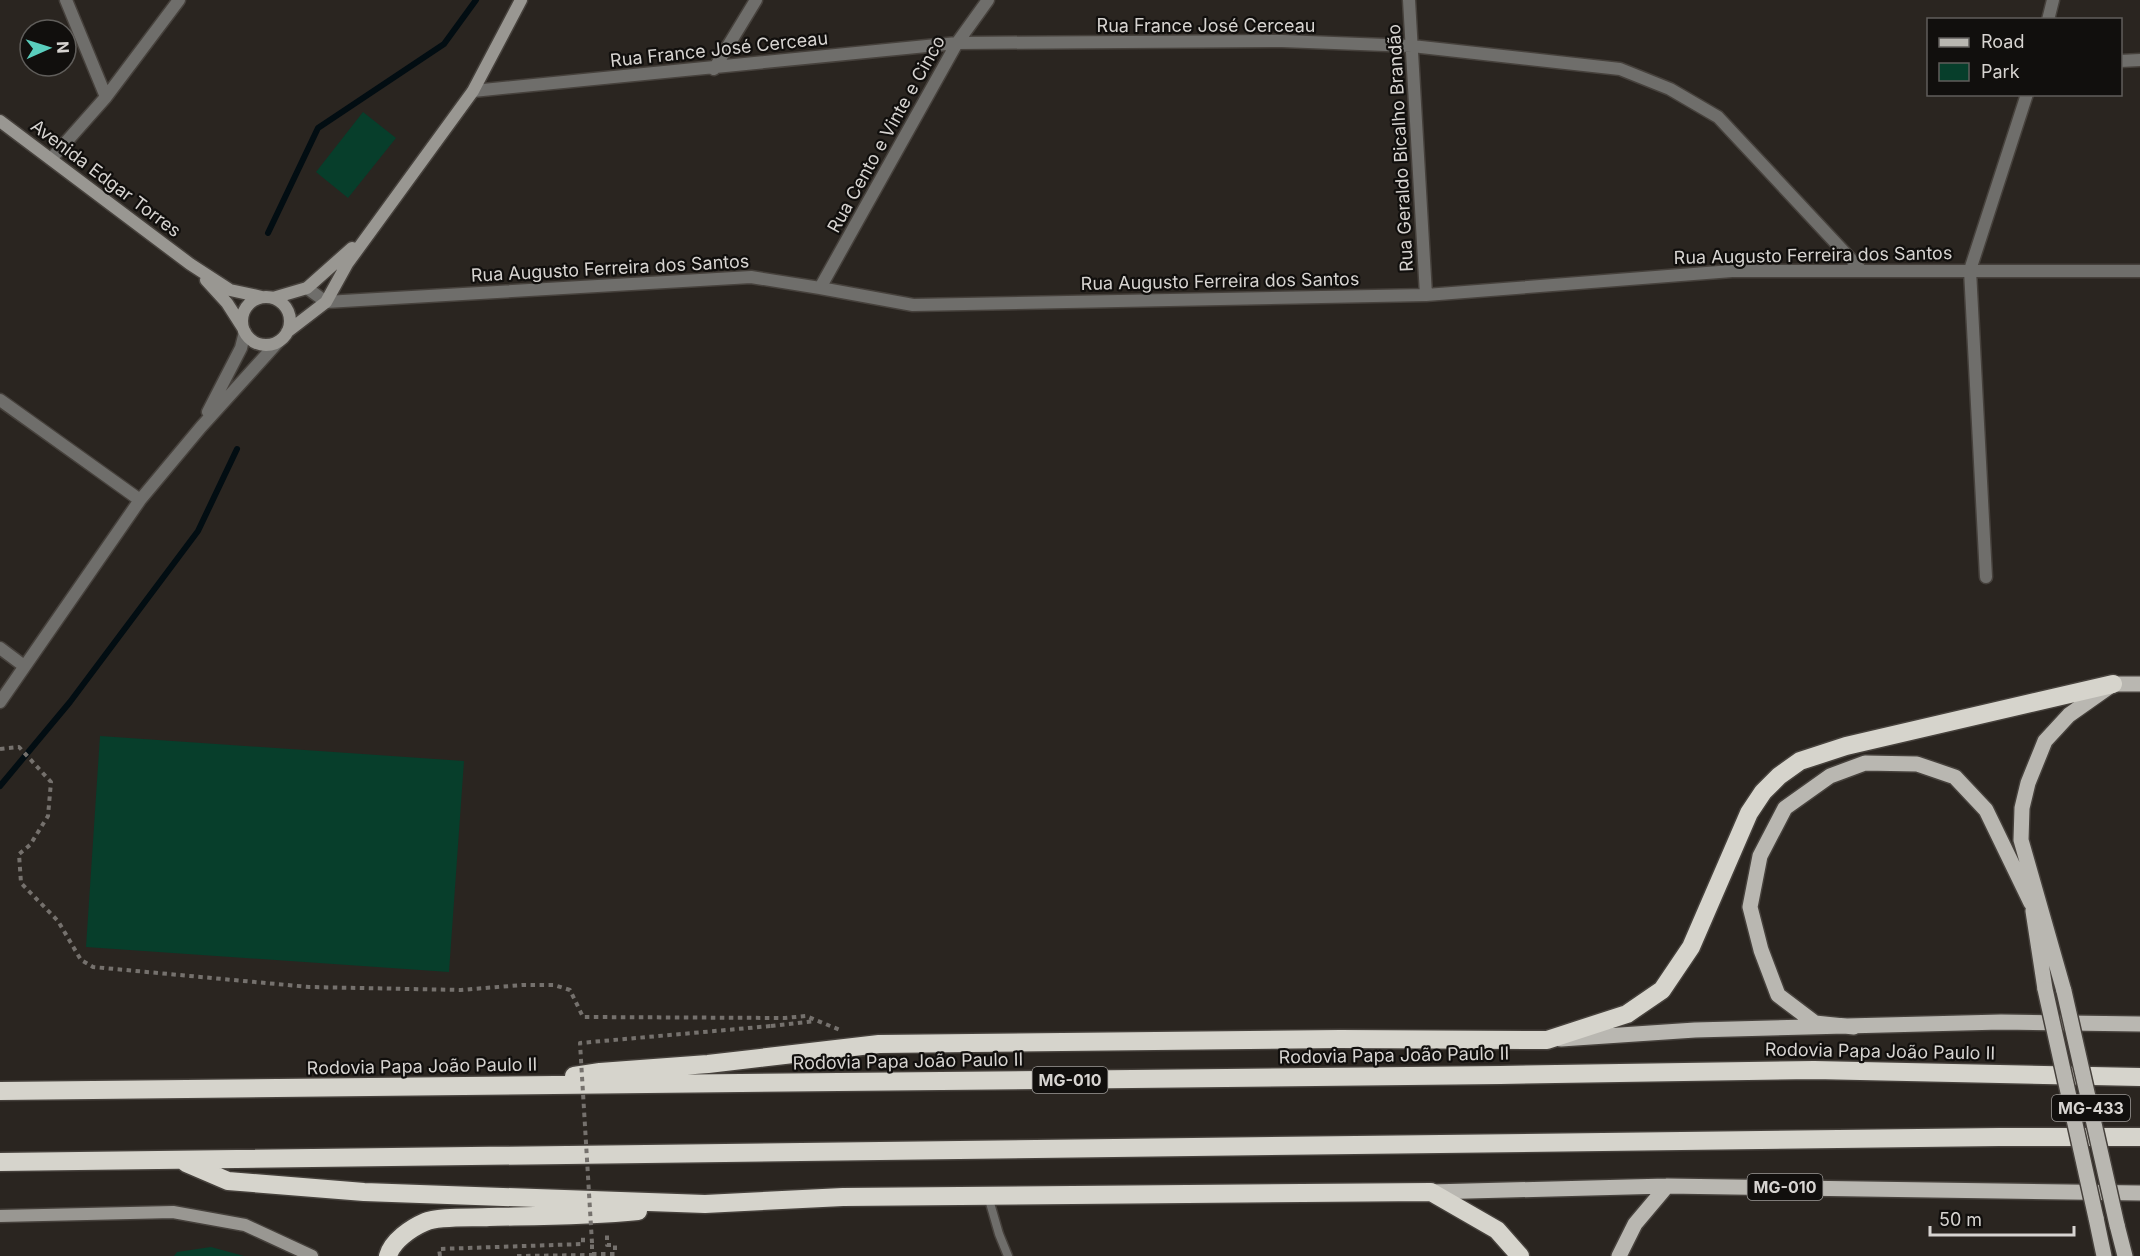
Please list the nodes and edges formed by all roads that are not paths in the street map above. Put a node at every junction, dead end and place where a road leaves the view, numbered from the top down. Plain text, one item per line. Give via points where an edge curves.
1 (66, 0) edge
2 (179, 0) edge
3 (521, 0) edge
4 (756, 0) edge
5 (988, 0) edge
6 (1409, 0) edge
7 (2054, 0) edge
8 (2049, 18) edge
9 (957, 43) junction
10 (1412, 46) junction
11 (2140, 60) edge
12 (2122, 61) edge
13 (714, 69) junction
14 (473, 91) junction
15 (2026, 96) edge
16 (106, 98) junction
17 (0, 121) edge
18 (51, 159) junction
19 (369, 233) junction
20 (190, 264) junction
21 (1861, 270) junction
22 (1970, 270) junction
23 (2140, 271) edge
24 (307, 288) junction
25 (820, 288) junction
26 (1426, 295) junction
27 (268, 298) junction
28 (326, 302) junction
29 (244, 330) junction
30 (287, 332) junction
31 (278, 342) junction
32 (0, 400) edge
33 (201, 427) junction
34 (140, 500) junction
35 (1986, 577) dead end
36 (0, 648) edge
37 (24, 666) junction
38 (2113, 684) junction
39 (2140, 684) edge
40 (0, 702) edge
41 (2021, 840) junction
42 (2031, 903) junction
43 (2140, 1024) edge
44 (1854, 1027) junction
45 (1547, 1040) junction
46 (2140, 1077) edge
47 (507, 1086) junction
48 (0, 1091) edge
49 (2140, 1137) edge
50 (180, 1160) junction
51 (0, 1162) edge
52 (1667, 1186) junction
53 (1431, 1192) junction
54 (2140, 1193) edge
55 (988, 1196) junction
56 (705, 1204) junction
57 (0, 1216) edge
58 (312, 1256) edge
59 (388, 1256) edge
60 (1008, 1256) edge
61 (1520, 1256) edge
62 (1619, 1256) edge
63 (2104, 1256) edge
64 (2125, 1256) edge

1 - 16 street
2 - 16 street
3 - 14 street
4 - 13 street
5 - 9 street, Rua Cento e Vinte e Cinco
6 - 10 street, Rua Geraldo Bicalho Brandão
7 - 8 street
9 - 10 street, Rua France José Cerceau via 1282,41
9 - 13 street, Rua France José Cerceau
9 - 25 street, Rua Cento e Vinte e Cinco
10 - 21 street, Rua France José Cerceau via 1620,69 1670,89 1718,117
10 - 26 street, Rua Geraldo Bicalho Brandão
11 - 12 street
13 - 14 street, Rua France José Cerceau
14 - 19 street
15 - 22 street
16 - 18 street
17 - 18 street, Avenida Edgar Torres
18 - 20 street, Avenida Edgar Torres
19 - 24 street, Avenida Edgar Torres
19 - 28 street
20 - 27 street, Avenida Edgar Torres via 230,290
20 - 29 street, Avenida Edgar Torres via 227,303
21 - 22 street, Rua Augusto Ferreira dos Santos
21 - 26 street, Rua Augusto Ferreira dos Santos via 1732,271
22 - 23 street, Rua Augusto Ferreira dos Santos
22 - 35 street
24 - 27 street, Avenida Edgar Torres
24 - 28 street
25 - 26 street, Rua Augusto Ferreira dos Santos via 913,305
25 - 28 street, Rua Augusto Ferreira dos Santos via 751,277
27 - 29 street via 254,300 243,312
27 - 30 street via 279,301 288,312
28 - 30 street
29 - 31 street via 258,344
29 - 33 street via 241,348
30 - 31 street
31 - 33 street
32 - 34 street
33 - 34 street
34 - 37 street
36 - 37 street
37 - 40 street
38 - 39 main road
38 - 41 main road, MG-433 via 2069,715 2045,741 2028,783
38 - 45 highway via 1846,746 1800,761 1763,792 1749,813 1691,948 1662,990 1627,1014
41 - 42 main road, MG-433
41 - 64 main road, MG-433, bridge via 2064,991
42 - 44 main road via 1986,810 1955,777 1917,764 1865,763 1830,776 1785,808 1760,856 1750,907 1778,995 1815,1023
42 - 63 main road, MG-433, bridge via 2045,989
43 - 44 main road via 2001,1022
44 - 45 main road via 1695,1030
45 - 47 highway via 879,1044 600,1072
46 - 47 highway, Rodovia Papa João Paulo II / MG-010 via 1814,1070
47 - 48 highway, Rodovia Papa João Paulo II / MG-010
49 - 50 highway
50 - 51 highway
50 - 56 highway via 228,1180 364,1192
52 - 53 main road, MG-010
52 - 54 main road, MG-010
52 - 62 main road via 1635,1224
53 - 55 highway
53 - 61 highway via 1497,1230
55 - 56 highway via 843,1197
55 - 60 lane
56 - 59 highway via 605,1214 426,1221 402,1236
57 - 58 street via 173,1212 245,1225

